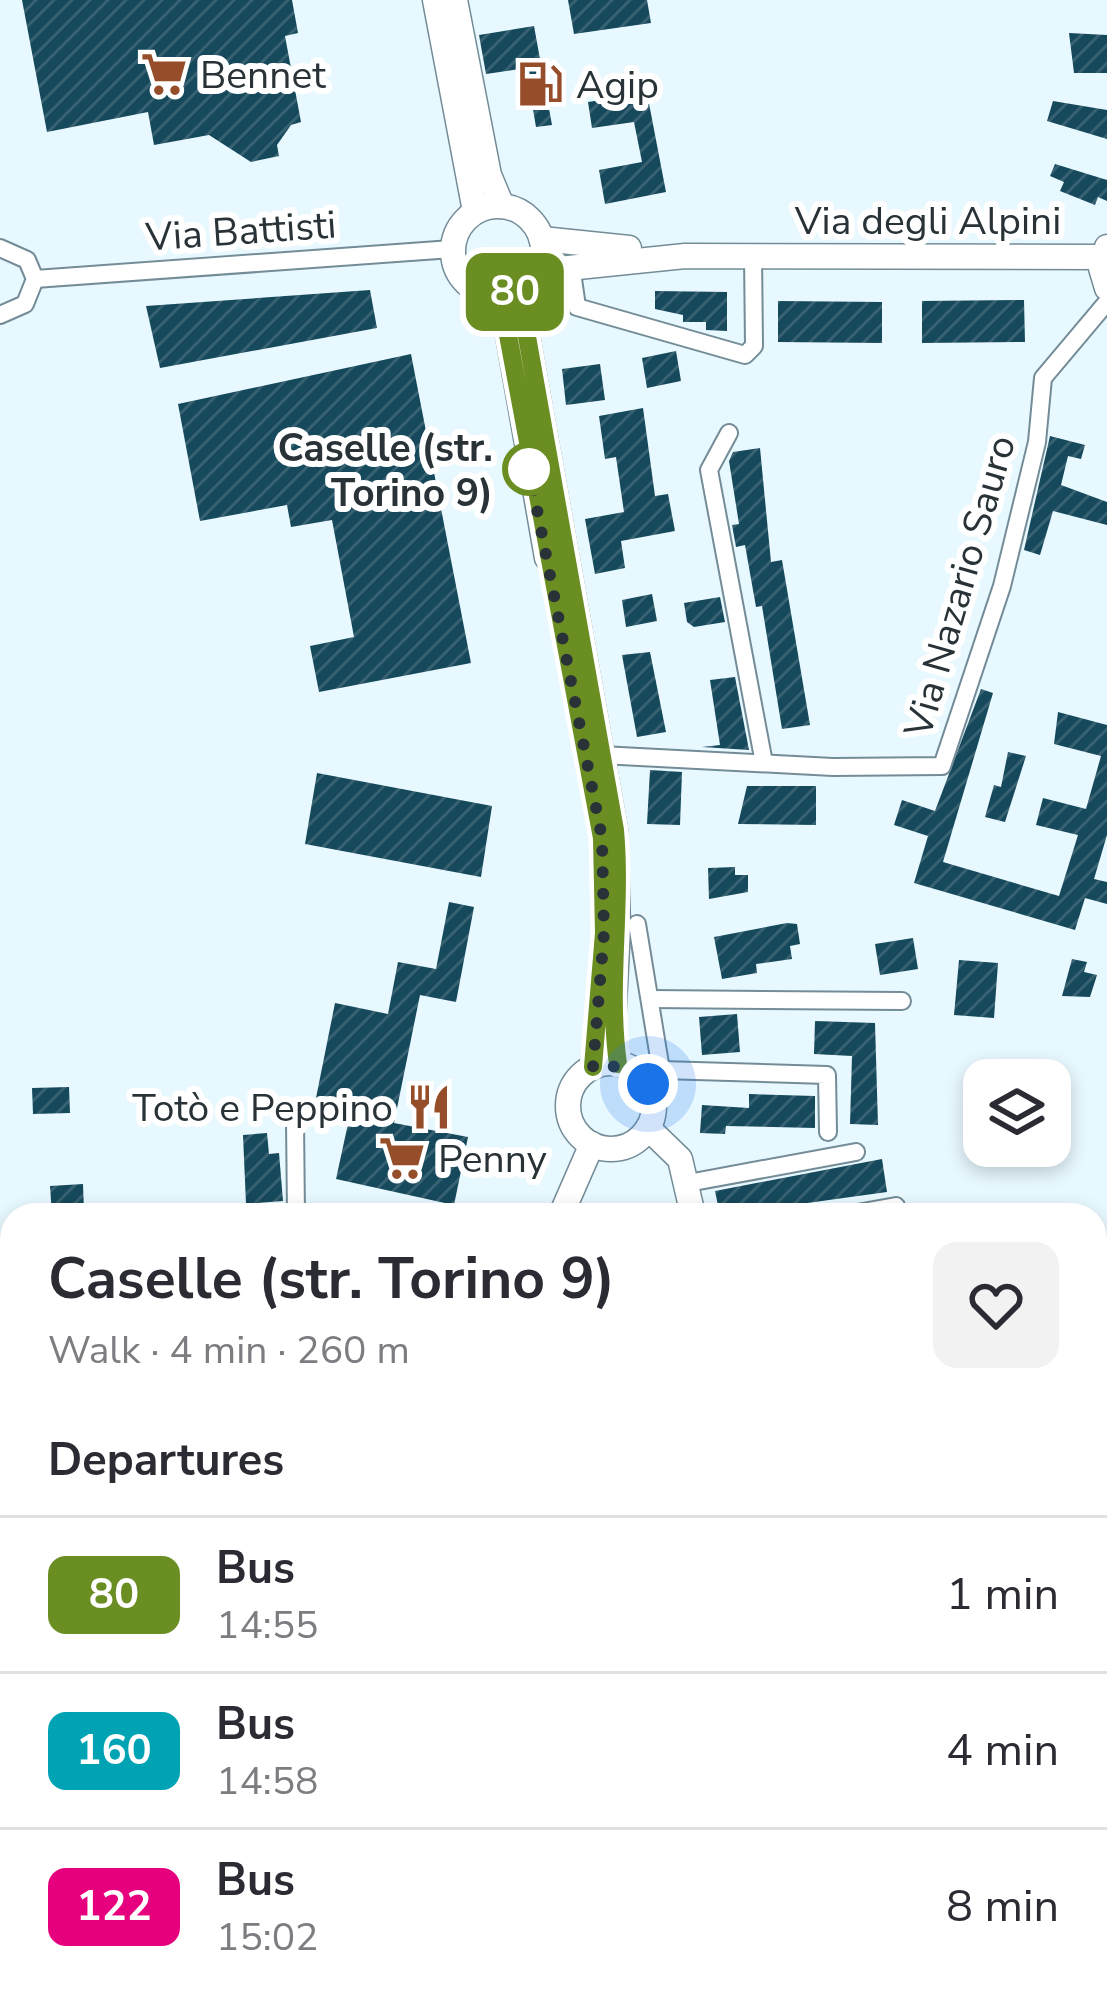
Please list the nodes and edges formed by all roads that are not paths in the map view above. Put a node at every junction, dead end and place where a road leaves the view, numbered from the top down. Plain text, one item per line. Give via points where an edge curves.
1 (435, 0) edge
2 (455, 0) edge
3 (502, 206) junction
4 (475, 212) junction
5 (542, 239) junction
6 (0, 248) edge
7 (452, 249) junction
8 (1105, 252) edge
9 (753, 255) junction
10 (685, 256) junction
11 (544, 274) junction
12 (35, 279) junction
13 (1107, 288) edge
14 (494, 296) junction
15 (1107, 302) edge
16 (0, 315) edge
17 (729, 434) dead end
18 (601, 755) junction
19 (764, 763) junction
20 (637, 924) dead end
21 (650, 999) junction
22 (902, 1001) dead end
23 (605, 1065) junction
24 (655, 1077) junction
25 (295, 1120) dead end
26 (648, 1128) junction
27 (828, 1132) dead end
28 (592, 1144) junction
29 (856, 1152) dead end
30 (688, 1183) junction
31 (296, 1203) edge
32 (566, 1203) edge
33 (691, 1203) edge

1 - 4 main road
2 - 3 main road
3 - 4 main road
3 - 5 main road via 523,213
4 - 7 main road
5 - 10 main road, Via degli Alpini
5 - 11 main road
6 - 12 street via 27,260
7 - 12 street, Via Battisti
7 - 14 main road via 468,286
8 - 9 main road, Via degli Alpini
8 - 13 main road
9 - 10 main road, Via degli Alpini
9 - 11 street, Via degli Alpini via 754,346 745,355 577,307 573,279
10 - 11 main road, Via degli Alpini
11 - 14 main road
11 - 18 main road via 526,331
12 - 16 street via 26,304
14 - 23 main road via 508,335 602,838
15 - 19 street, Via Nazario Sauro via 1043,378 1037,442 1002,586 942,766
17 - 19 street via 710,470
18 - 19 street
18 - 23 main road via 619,872
20 - 21 street
21 - 22 street
21 - 24 street
23 - 24 main road
23 - 28 main road via 576,1082 569,1102 574,1126
24 - 26 main road
24 - 27 street via 827,1075
25 - 31 street
26 - 28 main road via 629,1145
26 - 30 main road via 680,1159
28 - 32 main road
29 - 30 street
30 - 33 main road

